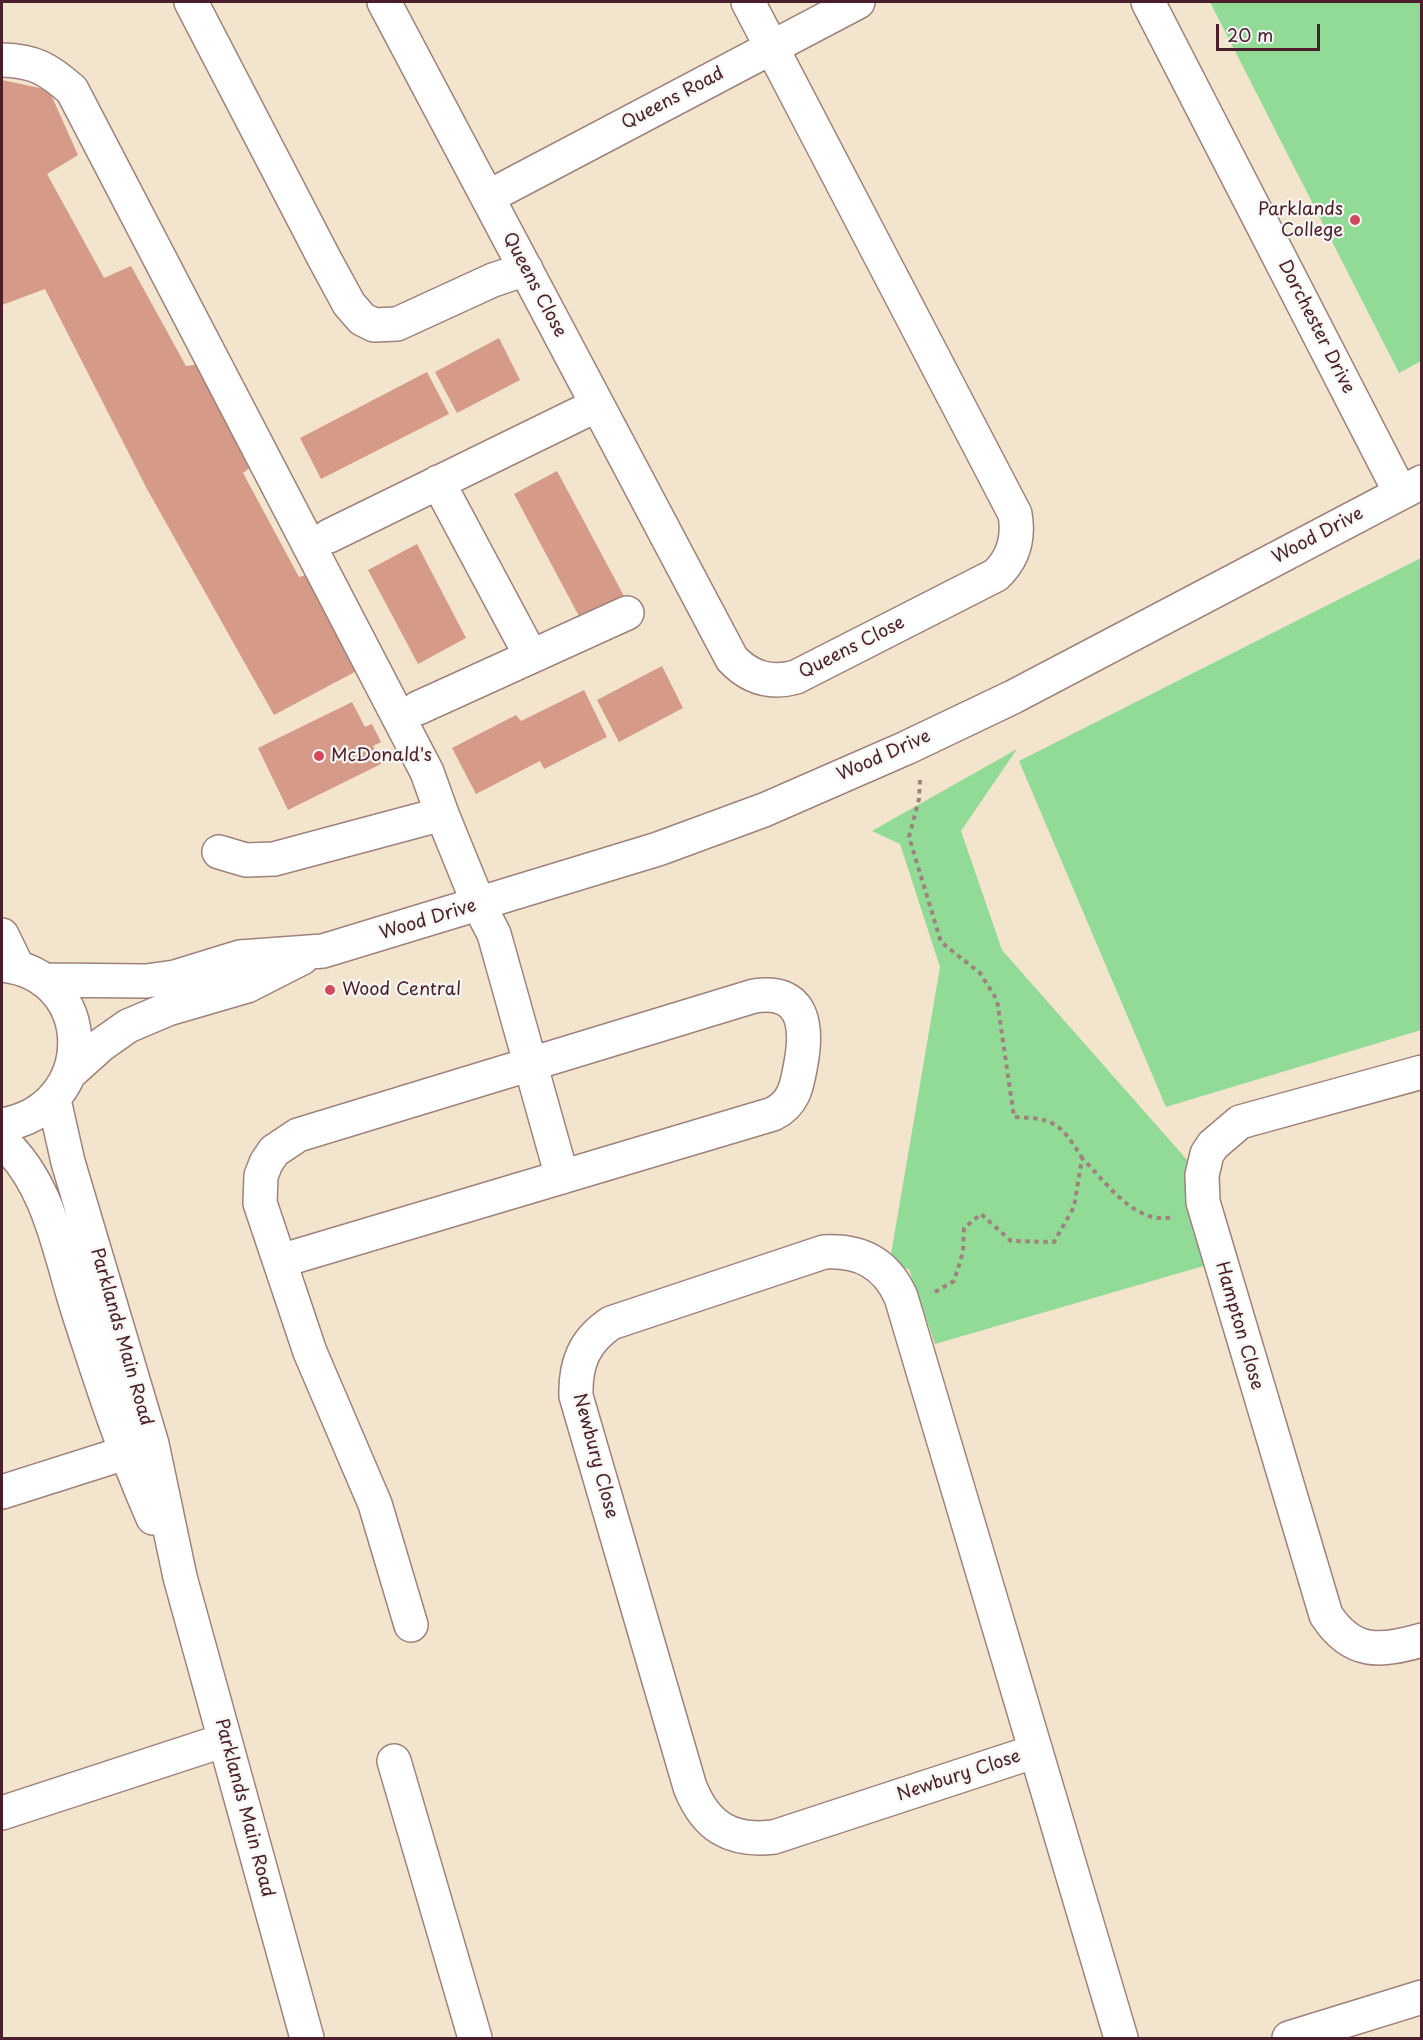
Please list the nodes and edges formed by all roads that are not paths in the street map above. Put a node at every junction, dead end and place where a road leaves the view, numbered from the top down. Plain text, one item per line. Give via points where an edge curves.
1 (191, 2) edge
2 (384, 2) edge
3 (748, 2) edge
4 (858, 2) edge
5 (1148, 2) edge
6 (772, 47) junction
7 (2, 60) edge
8 (488, 197) junction
9 (526, 269) junction
10 (597, 405) junction
11 (438, 482) junction
12 (1411, 487) edge
13 (328, 536) dead end
14 (627, 613) dead end
15 (531, 656) junction
16 (418, 708) dead end
17 (442, 814) junction
18 (219, 852) dead end
19 (479, 905) junction
20 (2, 935) edge
21 (315, 952) junction
22 (21, 971) edge
23 (531, 1064) junction
24 (71, 1072) junction
25 (1422, 1072) edge
26 (54, 1100) junction
27 (2, 1125) edge
28 (2, 1141) edge
29 (562, 1177) junction
30 (280, 1261) junction
31 (139, 1448) junction
32 (2, 1491) edge
33 (411, 1625) dead end
34 (1422, 1640) edge
35 (225, 1740) junction
36 (1036, 1751) junction
37 (394, 1761) dead end
38 (2, 1813) edge
39 (1422, 1996) edge
40 (307, 2038) edge
41 (475, 2038) edge
42 (1121, 2038) edge
43 (1289, 2038) edge

1 - 9 street via 344,295 362,319 374,325 397,324
2 - 8 street, Queens Close
3 - 6 street, Queens Close
4 - 6 street, Queens Road
5 - 12 street, Dorchester Drive
6 - 8 street, Queens Road
6 - 10 street, Queens Close via 1015,514 1018,532 1006,566 996,575 796,677 767,681 732,659
7 - 17 street via 25,61 51,71 72,90 427,772
8 - 9 street, Queens Close
9 - 10 street, Queens Close
10 - 11 street
11 - 13 street
11 - 15 street
12 - 19 street, Wood Drive via 1148,627 906,748 721,826
14 - 15 street
15 - 16 street
17 - 18 street via 274,859 246,860
17 - 19 street
19 - 21 street, Wood Drive
19 - 23 street via 494,934
20 - 22 street
21 - 22 street, Wood Drive via 240,957 175,977 146,981
21 - 24 street, Wood Drive via 247,986 168,1009 128,1026
22 - 24 street via 65,1006 72,1021 75,1055
23 - 29 street
23 - 29 street via 765,994 788,1000 805,1028 797,1086 794,1096 781,1110
23 - 30 street via 285,1142 266,1163 259,1190
24 - 26 street
25 - 34 street, Hampton Close via 1240,1122 1213,1145 1202,1175 1203,1202 1326,1615 1334,1629 1361,1646 1392,1648
26 - 27 street via 22,1121
26 - 31 street, Parklands Main Road
28 - 31 street, Parklands Main Road via 28,1170 46,1209 80,1317
29 - 30 street
30 - 33 street via 310,1352 375,1504
31 - 32 street
31 - 35 street, Parklands Main Road
35 - 38 street
35 - 40 street, Parklands Main Road
36 - 36 street, Newbury Close via 901,1297 875,1262 843,1251 824,1252 600,1330 583,1352 576,1396 690,1787 698,1806 710,1820 725,1832 741,1837 774,1837
36 - 42 street, Newbury Close
37 - 41 street
39 - 43 street

